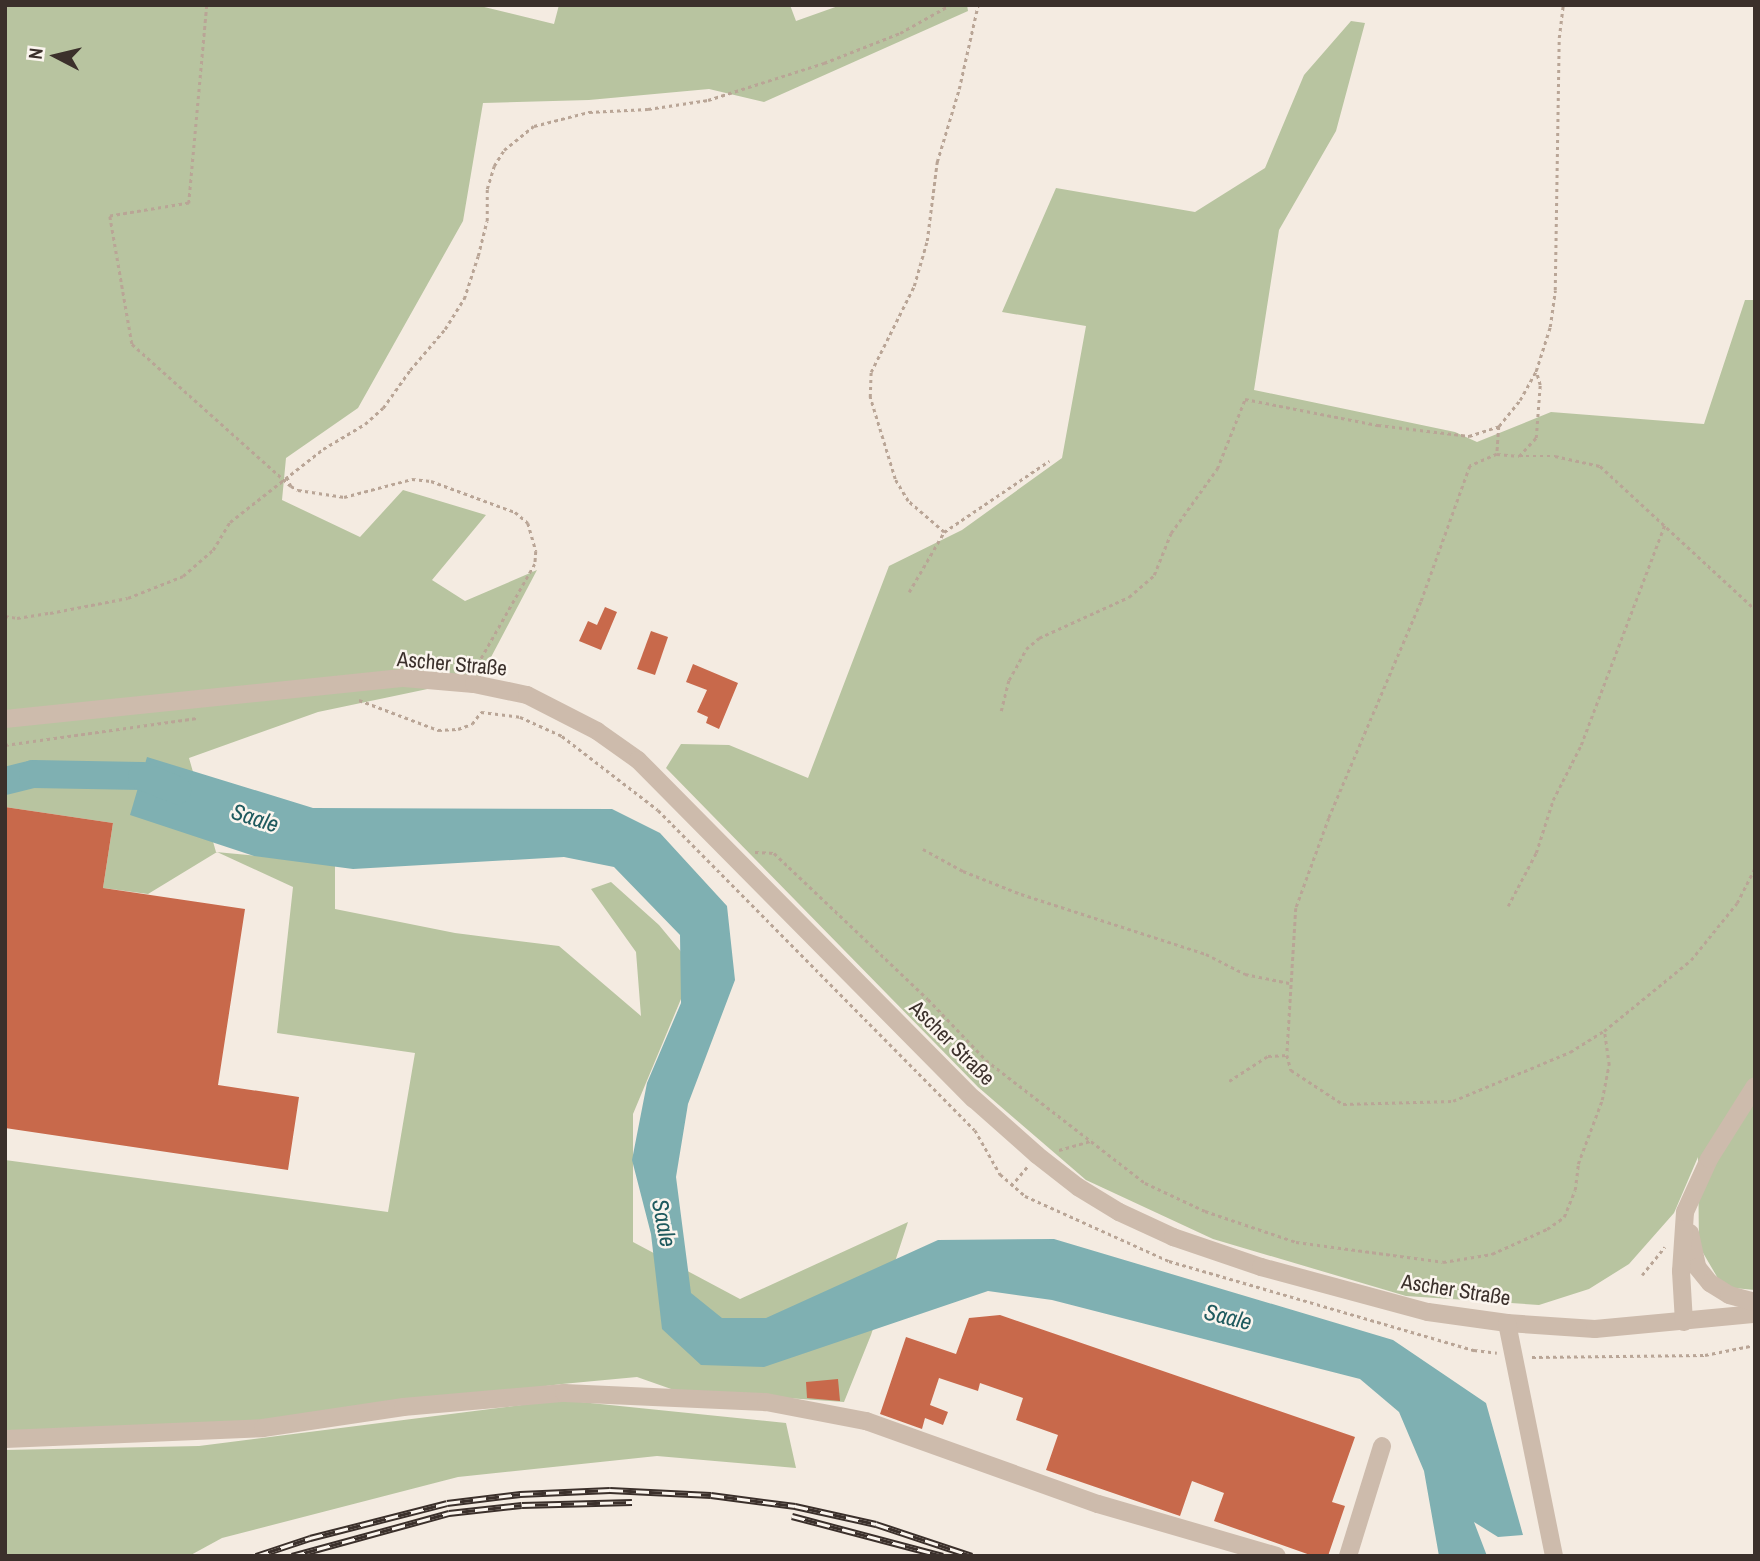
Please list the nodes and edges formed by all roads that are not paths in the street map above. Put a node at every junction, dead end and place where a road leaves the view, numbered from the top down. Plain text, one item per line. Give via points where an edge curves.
1 (5, 719) edge
2 (1755, 1086) edge
3 (1693, 1190) junction
4 (1755, 1303) edge
5 (1755, 1314) edge
6 (1507, 1322) junction
7 (1684, 1322) junction
8 (5, 1439) edge
9 (1382, 1446) dead end
10 (1551, 1540) edge
11 (1277, 1556) edge
12 (1348, 1556) edge

1 - 6 street, Ascher Straße via 404,678 474,684 527,695 597,731 638,760 974,1099 1078,1187 1173,1237 1261,1267 1428,1312
2 - 3 street
3 - 4 street via 1691,1244 1697,1266 1710,1283
3 - 7 street via 1681,1234
5 - 7 street, Ascher Straße
6 - 7 street, Ascher Straße via 1595,1329
6 - 10 street
8 - 11 street via 263,1428 403,1407 564,1393 766,1402 866,1421 1098,1504
9 - 12 street

